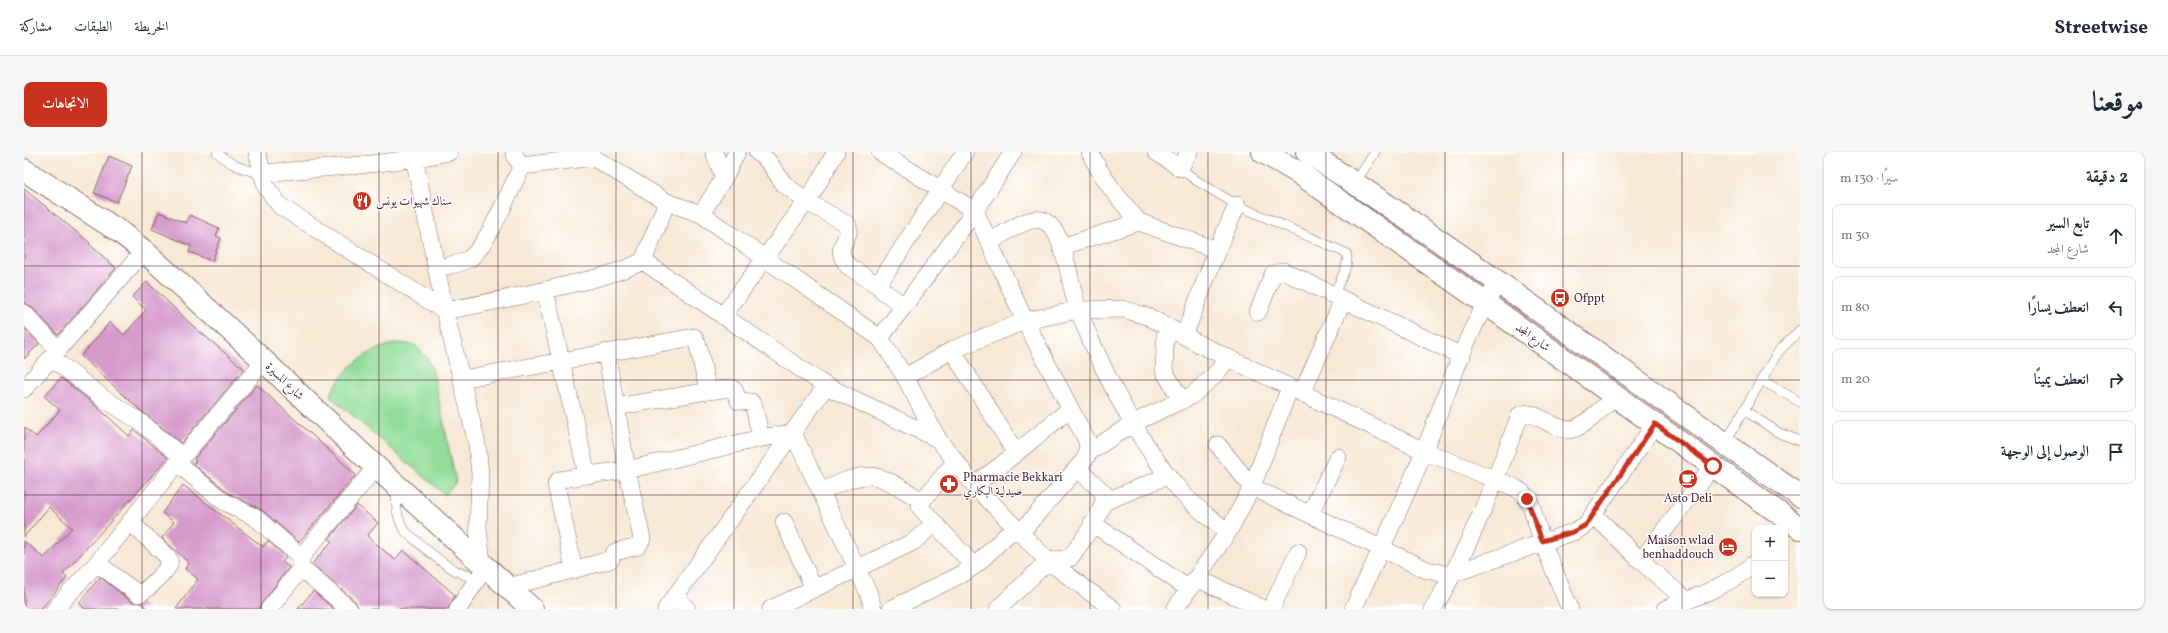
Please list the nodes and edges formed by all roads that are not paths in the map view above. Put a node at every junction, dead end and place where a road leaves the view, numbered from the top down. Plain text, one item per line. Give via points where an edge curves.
1 (217, 152) edge
2 (257, 152) edge
3 (449, 152) edge
4 (714, 152) edge
5 (737, 152) edge
6 (757, 152) edge
7 (836, 152) edge
8 (880, 152) edge
9 (965, 152) edge
10 (1014, 152) edge
11 (1090, 152) edge
12 (1156, 152) edge
13 (1189, 152) edge
14 (1263, 152) edge
15 (1306, 152) edge
16 (1375, 152) edge
17 (589, 155) edge
18 (414, 156) edge
19 (518, 159) edge
20 (1180, 168) junction
21 (24, 170) edge
22 (261, 173) junction
23 (724, 178) junction
24 (1355, 183) junction
25 (940, 190) junction
26 (806, 201) junction
27 (667, 202) junction
28 (1237, 205) junction
29 (975, 211) junction
30 (701, 214) junction
31 (1139, 222) junction
32 (990, 242) junction
33 (1061, 247) junction
34 (1217, 250) junction
35 (144, 251) junction
36 (766, 258) junction
37 (643, 262) junction
38 (436, 268) junction
39 (1498, 283) junction
40 (879, 286) junction
41 (545, 290) junction
42 (1338, 297) junction
43 (1485, 303) junction
44 (904, 306) junction
45 (1078, 310) junction
46 (445, 311) junction
47 (1258, 312) dead end
48 (24, 313) edge
49 (723, 316) junction
50 (1025, 321) junction
51 (1166, 326) junction
52 (1800, 330) edge
53 (1184, 336) junction
54 (880, 338) junction
55 (952, 350) junction
56 (606, 352) junction
57 (55, 354) junction
58 (1462, 356) junction
59 (1228, 358) junction
60 (264, 361) junction
61 (562, 361) junction
62 (905, 377) junction
63 (462, 379) junction
64 (1761, 380) junction
65 (826, 386) junction
66 (24, 389) edge
67 (1296, 390) junction
68 (708, 391) junction
69 (1615, 396) junction
70 (1182, 401) junction
71 (1800, 402) edge
72 (616, 407) junction
73 (1070, 409) junction
74 (1744, 410) junction
75 (1134, 423) junction
76 (1655, 424) junction
77 (792, 433) junction
78 (762, 438) junction
79 (938, 439) junction
80 (1800, 440) edge
81 (1725, 444) junction
82 (1218, 445) dead end
83 (1424, 451) junction
84 (1016, 453) junction
85 (1088, 453) junction
86 (1338, 457) dead end
87 (180, 460) junction
88 (955, 462) junction
89 (1713, 466) junction
90 (376, 467) junction
91 (1077, 468) junction
92 (627, 470) junction
93 (587, 475) junction
94 (1167, 476) junction
95 (1496, 479) junction
96 (974, 485) junction
97 (396, 486) junction
98 (1252, 487) junction
99 (821, 492) junction
100 (1800, 496) edge
101 (922, 501) junction
102 (1104, 502) junction
103 (1310, 514) junction
104 (1594, 514) junction
105 (130, 522) junction
106 (784, 522) dead end
107 (1092, 523) junction
108 (934, 524) junction
109 (1793, 528) edge
110 (1018, 530) junction
111 (1228, 532) junction
112 (1542, 541) junction
113 (1382, 547) junction
114 (1298, 552) dead end
115 (1641, 561) junction
116 (301, 562) junction
117 (1048, 562) junction
118 (97, 564) junction
119 (1752, 565) edge
120 (974, 566) junction
121 (857, 568) junction
122 (574, 570) junction
123 (1455, 573) junction
124 (490, 576) junction
125 (1192, 583) junction
126 (814, 588) junction
127 (1688, 601) junction
128 (676, 605) edge
129 (55, 609) edge
130 (269, 609) edge
131 (349, 609) edge
132 (458, 609) edge
133 (532, 609) edge
134 (771, 609) edge
135 (873, 609) edge
136 (891, 609) edge
137 (998, 609) edge
138 (1113, 609) edge
139 (1175, 609) edge
140 (1264, 609) edge
141 (1270, 609) edge
142 (1353, 609) edge
143 (1433, 609) edge
144 (1570, 609) edge
145 (1665, 609) edge

1 - 22 lane via 228,162
2 - 22 street
3 - 18 street
4 - 23 street
5 - 23 street
6 - 26 street via 768,161 784,184
7 - 26 street
8 - 25 street
9 - 25 street
10 - 29 street
11 - 31 street via 1097,169 1111,189
12 - 20 street
13 - 20 street
14 - 43 main road, شارع المجد via 1298,173
15 - 24 main road, شارع المجد
16 - 24 lane
17 - 19 street
17 - 27 street
18 - 22 street
18 - 38 street
19 - 38 street via 487,236 475,254 467,260
20 - 28 lane
21 - 35 main road, شارع المسيرة via 120,232
22 - 46 street via 271,195 280,206
23 - 30 street
24 - 39 main road, شارع المجد
25 - 29 street
25 - 40 street
26 - 36 street
26 - 40 street via 848,225 848,234 841,250 845,262
27 - 30 street
27 - 37 street
28 - 34 street
28 - 42 lane via 1346,253 1348,260
29 - 32 street
29 - 44 street
30 - 36 street
31 - 33 street
31 - 34 street
32 - 33 street via 1030,220 1038,219 1044,220 1054,228
32 - 50 street
33 - 45 street
34 - 53 street
35 - 57 street
35 - 60 main road, شارع المسيرة
36 - 49 street
36 - 54 street
37 - 41 street via 605,276
37 - 49 street
38 - 46 street
39 - 43 street
39 - 81 main road, شارع المجد
40 - 44 street
41 - 46 street
41 - 61 street
42 - 47 street via 1279,271 1273,274
42 - 58 street
42 - 67 street
43 - 58 street
43 - 69 main road, شارع المجد
44 - 54 street
45 - 50 street
45 - 51 street via 1123,309 1137,312
45 - 75 street via 1101,362
46 - 63 street
48 - 57 street
49 - 65 street
50 - 55 street
50 - 73 street
51 - 53 street
51 - 70 street via 1164,370
52 - 64 lane via 1779,351
53 - 59 street
54 - 62 street
55 - 62 street
55 - 84 street
56 - 61 street
56 - 68 street via 694,337
56 - 72 street
57 - 66 street
57 - 87 street via 103,398 142,423
58 - 83 street
59 - 67 street
59 - 70 street via 1203,387
60 - 87 street
60 - 90 main road, شارع المسيرة
61 - 63 street
61 - 93 street
62 - 79 street
63 - 124 street via 477,444 480,474 478,528
64 - 71 lane
64 - 74 lane
65 - 77 street
65 - 79 street
67 - 83 street
67 - 98 street
68 - 72 street
68 - 78 street via 731,388 739,401 751,402
69 - 76 main road, شارع المجد
69 - 95 street via 1574,429 1560,429 1529,414 1520,415
70 - 75 street
72 - 92 street
73 - 84 street
73 - 85 street via 1088,443
74 - 80 lane via 1779,433
74 - 81 lane
75 - 85 street
75 - 94 street
76 - 89 main road, شارع المجد
76 - 104 street
77 - 78 street
77 - 99 street
77 - 128 street
78 - 92 street
79 - 88 street
81 - 89 main road
81 - 100 main road, شارع المجد
82 - 98 street
83 - 95 street
83 - 113 street
84 - 96 street
85 - 91 street
86 - 103 street
87 - 105 street
87 - 116 street via 222,501 256,518
88 - 96 street
88 - 101 street
89 - 109 main road, شارع المجد
89 - 115 street
90 - 97 main road, شارع المسيرة
90 - 116 street
91 - 102 street via 1103,490
91 - 110 street
92 - 93 street
92 - 122 street via 642,539 638,546 615,552 610,560
93 - 122 street via 559,480 556,484
94 - 102 street
94 - 111 street via 1196,507
95 - 112 street via 1514,487 1527,499
95 - 123 street
96 - 110 street
97 - 124 main road, شارع المسيرة
97 - 124 lane via 396,512 406,532 459,574
98 - 103 street
98 - 111 street
99 - 101 street via 845,481 870,475 896,484
99 - 121 street
101 - 108 street via 921,510
102 - 107 street
103 - 113 street
104 - 112 street via 1580,529
104 - 115 street
105 - 118 street
105 - 118 street via 167,556 169,566 145,591 138,594
106 - 126 street
107 - 117 street via 1070,558
107 - 125 street
108 - 120 street
108 - 121 street via 913,542
110 - 117 street
110 - 120 street
111 - 125 street
112 - 123 street
112 - 144 street
113 - 123 street via 1427,570 1445,574
113 - 142 street
114 - 141 street
115 - 127 street
116 - 130 street
116 - 131 street
117 - 137 street
117 - 138 street
118 - 129 street
119 - 127 street via 1741,574
120 - 136 street via 946,583
121 - 126 street
121 - 135 street
122 - 124 street
123 - 143 street
124 - 132 street
124 - 133 main road, شارع المسيرة
125 - 139 street
125 - 140 street
126 - 134 street
127 - 145 street

